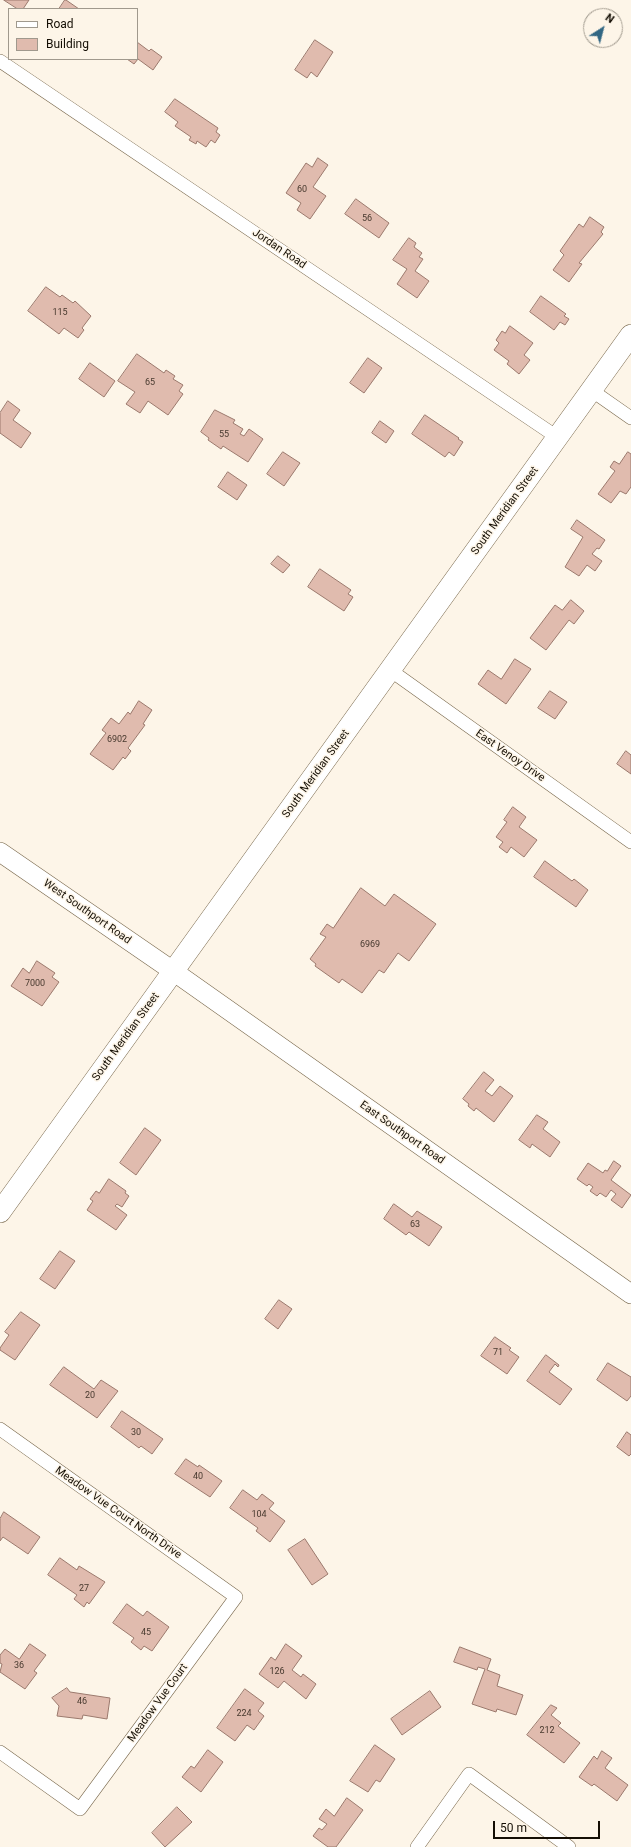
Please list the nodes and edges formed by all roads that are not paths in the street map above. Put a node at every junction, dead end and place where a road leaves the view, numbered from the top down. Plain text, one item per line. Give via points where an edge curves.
1 (0, 61) edge
2 (631, 335) edge
3 (591, 390) junction
4 (631, 418) edge
5 (558, 438) junction
6 (390, 670) junction
7 (631, 842) edge
8 (0, 852) edge
9 (173, 972) junction
10 (0, 1212) edge
11 (631, 1294) edge
12 (0, 1429) edge
13 (236, 1597) joint
14 (0, 1752) edge
15 (417, 1847) edge
16 (569, 1847) edge

1 - 5 street, Jordan Road
2 - 3 main road, South Meridian Street
3 - 4 street
3 - 5 main road, South Meridian Street
5 - 6 main road, South Meridian Street
6 - 7 street, East Venoy Drive
6 - 9 main road, South Meridian Street
8 - 9 main road, West Southport Road
9 - 10 main road, South Meridian Street
9 - 11 main road, East Southport Road
12 - 13 street, Meadow Vue Court North Drive
13 - 14 street, Meadow Vue Court via 80,1809
15 - 16 street via 469,1774

